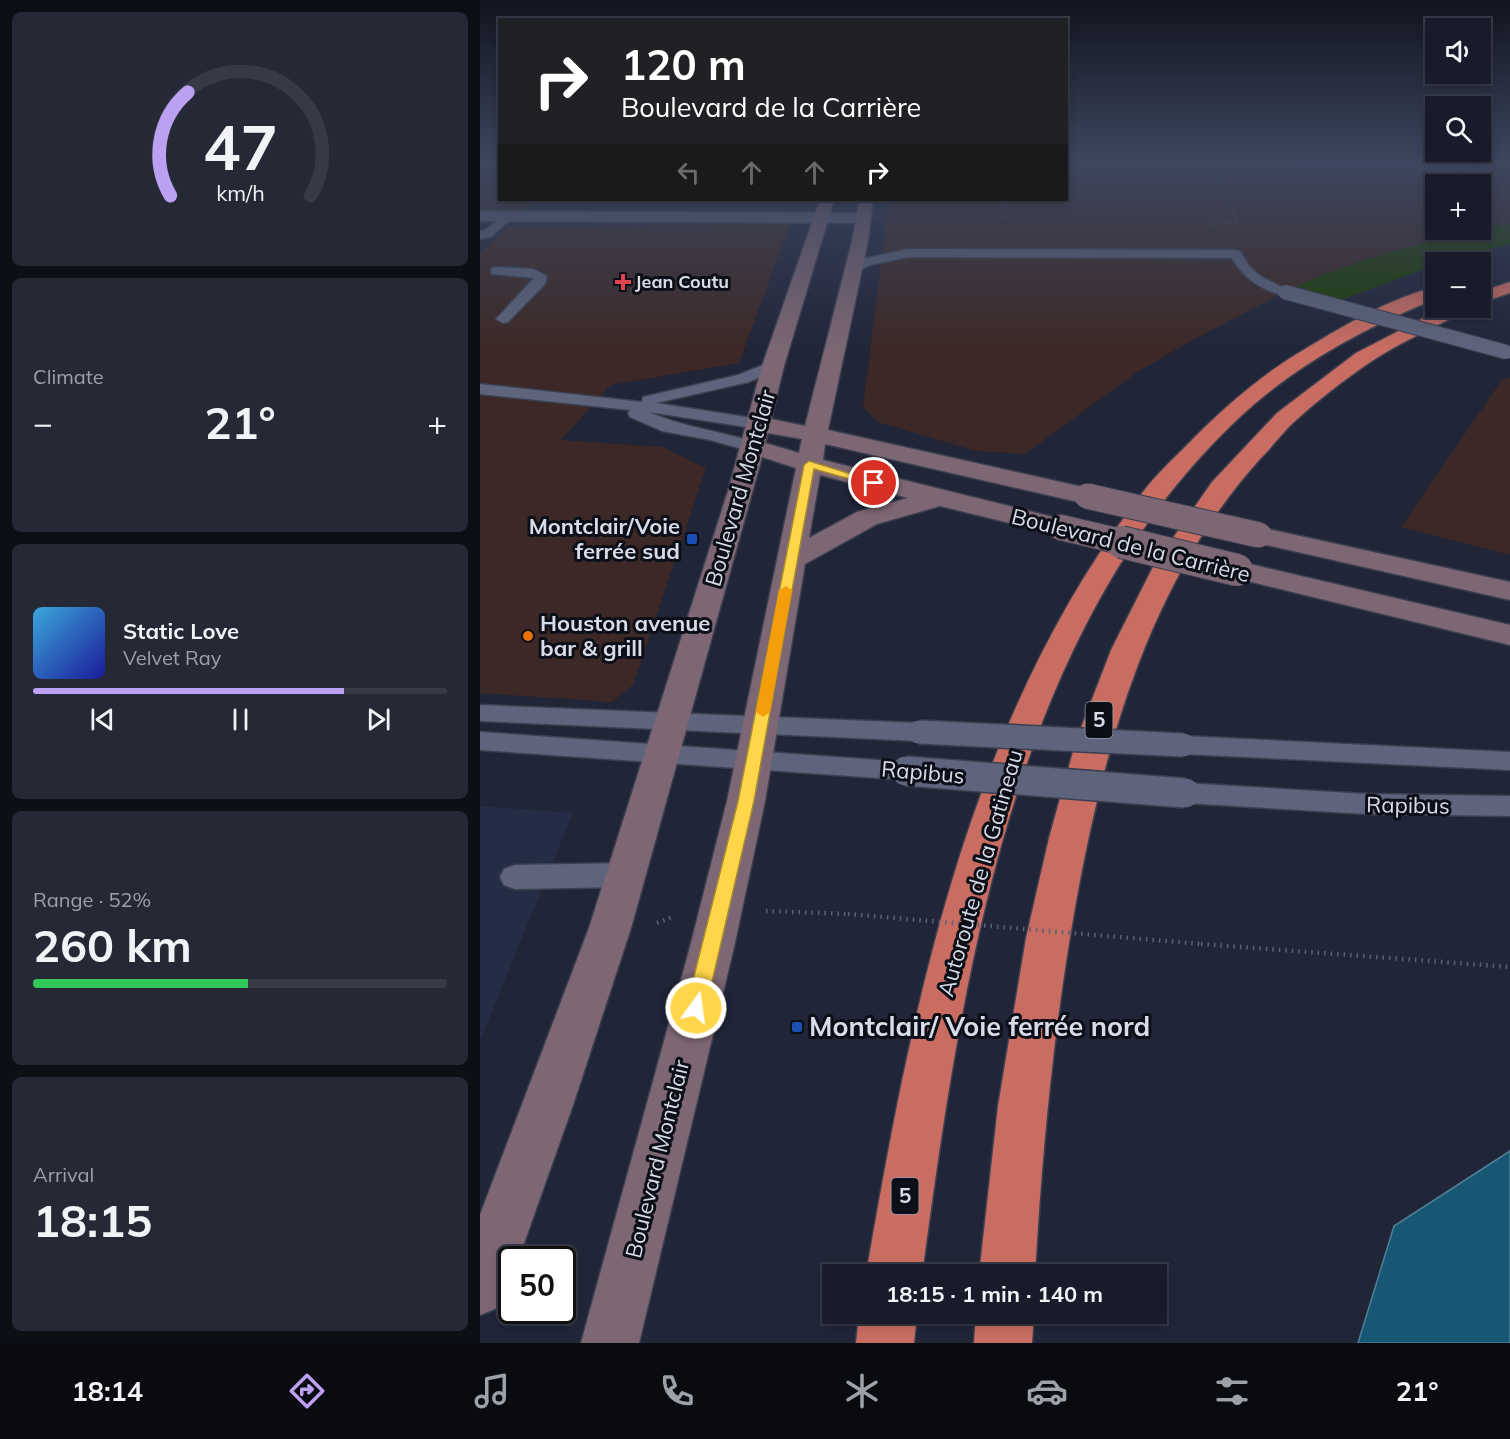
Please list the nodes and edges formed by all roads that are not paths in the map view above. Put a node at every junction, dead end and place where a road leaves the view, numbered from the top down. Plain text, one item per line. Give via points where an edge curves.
1 (497, 226) edge
2 (818, 226) edge
3 (863, 226) edge
4 (480, 236) edge
5 (860, 241) junction
6 (908, 253) junction
7 (852, 270) junction
8 (497, 271) dead end
9 (1510, 287) edge
10 (1491, 294) edge
11 (1425, 296) edge
12 (1434, 318) edge
13 (503, 319) dead end
14 (1508, 352) edge
15 (773, 366) junction
16 (480, 390) edge
17 (620, 406) junction
18 (756, 435) junction
19 (815, 435) junction
20 (809, 465) junction
21 (939, 498) junction
22 (791, 560) junction
23 (1510, 591) edge
24 (1510, 635) edge
25 (480, 713) edge
26 (667, 738) junction
27 (480, 741) edge
28 (757, 742) junction
29 (1510, 761) edge
30 (1510, 806) edge
31 (626, 875) junction
32 (515, 877) dead end
33 (896, 1264) edge
34 (1008, 1264) edge
35 (480, 1287) edge
36 (887, 1324) edge
37 (1004, 1324) edge
38 (610, 1343) edge
39 (885, 1343) edge
40 (1003, 1343) edge

1 - 4 lane
2 - 15 main road, Boulevard Montclair
3 - 5 main road, Boulevard Montclair
5 - 6 lane
5 - 7 main road, Boulevard Montclair
6 - 7 lane via 866,262
6 - 14 lane, bridge via 1236,254 1246,273 1285,292
7 - 19 main road, Boulevard Montclair
8 - 13 lane via 541,276
9 - 10 highway
11 - 33 highway, Autoroute de la Gatineau / 5 via 1326,345 1233,411 1185,458 1142,511 1080,606 1047,672 1013,756 963,916 932,1043
12 - 34 highway, 5 via 1364,357 1310,395 1271,429 1214,494 1147,605 1102,712 1067,839 1033,1033
15 - 17 lane via 743,379
15 - 18 main road, Boulevard Montclair
16 - 17 lane
17 - 18 lane via 691,412
17 - 18 lane via 668,427 713,435
18 - 19 main road, Boulevard de la Carrière
18 - 20 main road, Boulevard de la Carrière
18 - 26 main road, Boulevard Montclair
19 - 20 main road, Boulevard Montclair
19 - 23 main road, Boulevard de la Carrière, bridge
20 - 21 main road, Boulevard de la Carrière
20 - 22 main road, Boulevard Montclair
21 - 22 main road via 867,518
21 - 24 main road, Boulevard de la Carrière, bridge
22 - 28 main road, Boulevard Montclair
25 - 26 lane, Rapibus
26 - 27 lane, Rapibus
26 - 28 lane, Rapibus
26 - 28 lane, Rapibus
26 - 31 main road, Boulevard Montclair
28 - 29 lane, Rapibus, bridge via 919,732
28 - 30 lane, Rapibus, bridge via 906,771 1367,804
28 - 38 main road, Boulevard Montclair via 721,911
31 - 32 lane
31 - 35 main road, Boulevard Montclair via 582,1012
36 - 39 highway
37 - 40 highway

